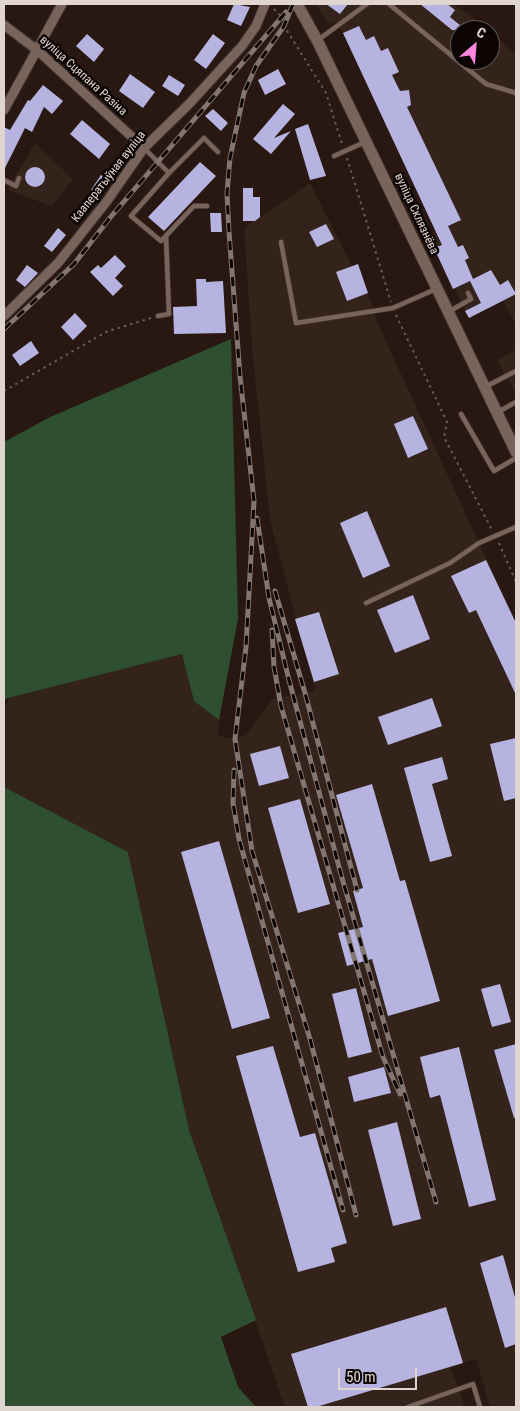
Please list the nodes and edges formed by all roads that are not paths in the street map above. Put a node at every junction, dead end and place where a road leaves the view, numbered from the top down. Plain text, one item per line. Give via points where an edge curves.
1 (62, 4) edge
2 (265, 4) edge
3 (296, 4) edge
4 (367, 4) edge
5 (389, 4) edge
6 (4, 25) edge
7 (317, 40) junction
8 (37, 50) junction
9 (516, 93) edge
10 (4, 110) edge
11 (366, 141) junction
12 (144, 148) junction
13 (218, 152) dead end
14 (334, 156) dead end
15 (169, 173) junction
16 (19, 178) dead end
17 (4, 180) edge
18 (207, 206) dead end
19 (166, 236) junction
20 (282, 242) dead end
21 (436, 289) junction
22 (468, 293) dead end
23 (447, 312) junction
24 (4, 316) edge
25 (158, 316) road end
26 (516, 371) edge
27 (483, 387) junction
28 (516, 402) edge
29 (496, 413) junction
30 (461, 414) dead end
31 (516, 452) edge
32 (516, 458) edge
33 (516, 527) edge
34 (366, 603) dead end
35 (408, 1407) edge
36 (480, 1407) edge

1 - 8 street
2 - 12 street, Кааператыўная вуліца via 256,26 242,46
3 - 7 main road, вуліца Склязнёва
4 - 7 lane
5 - 9 lane via 486,84
6 - 8 street, вуліца Сцяпана Разіна
7 - 11 main road, вуліца Склязнёва
8 - 10 street
8 - 12 street, вуліца Сцяпана Разіна
11 - 14 lane
11 - 21 main road, вуліца Склязнёва
12 - 15 lane
12 - 24 street, Кааператыўная вуліца via 58,263
13 - 15 lane via 204,138
15 - 19 lane via 130,216 161,241
16 - 17 lane via 16,186
18 - 19 lane via 194,206
19 - 25 lane via 169,314
20 - 21 lane via 296,322 393,308
21 - 23 main road, вуліца Склязнёва
22 - 23 lane via 471,299
23 - 27 main road, вуліца Склязнёва
26 - 27 lane
27 - 29 main road, вуліца Склязнёва
28 - 29 lane
29 - 31 main road, вуліца Склязнёва
30 - 32 lane via 494,471
33 - 34 lane
35 - 36 lane via 473,1384

